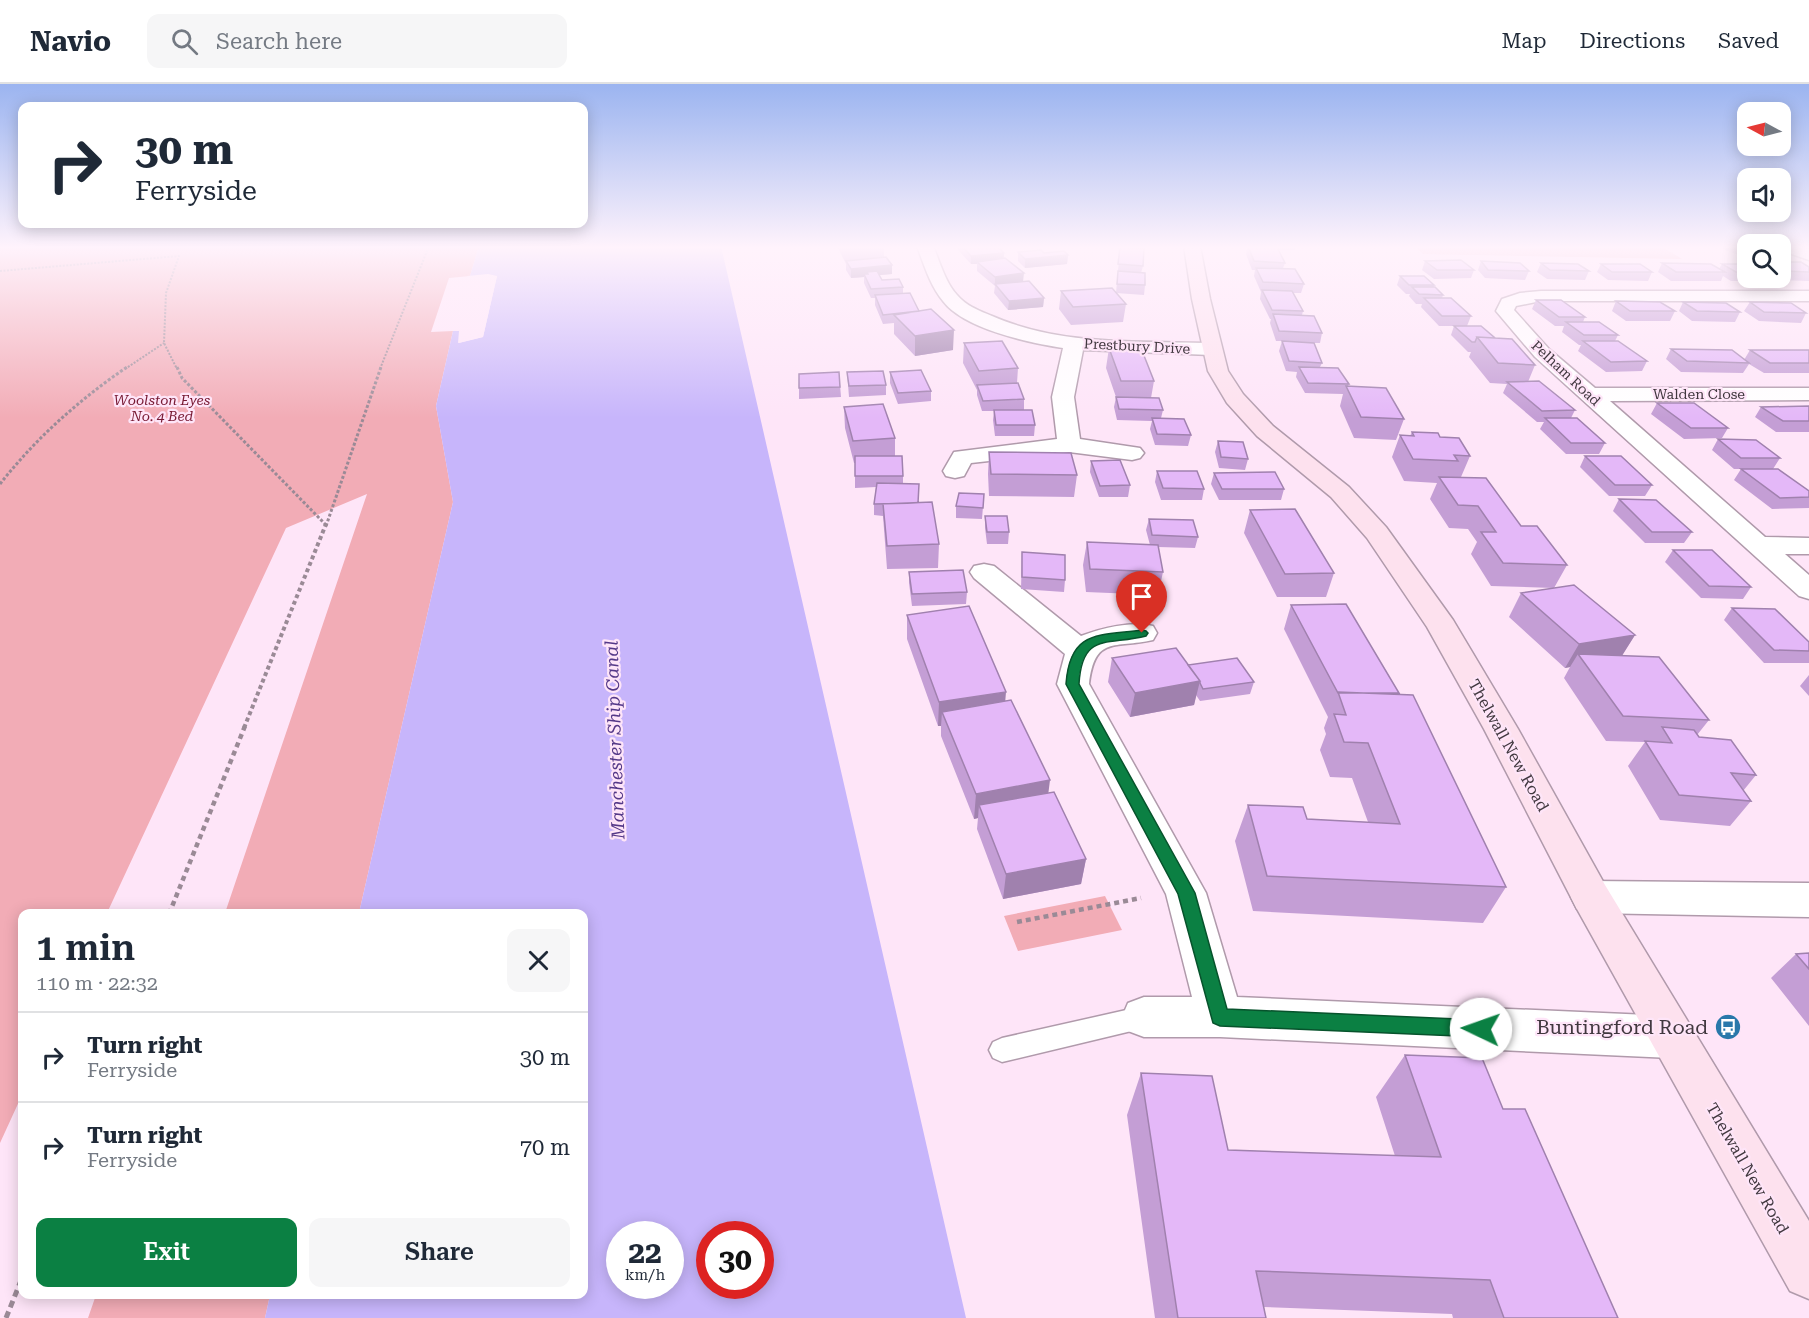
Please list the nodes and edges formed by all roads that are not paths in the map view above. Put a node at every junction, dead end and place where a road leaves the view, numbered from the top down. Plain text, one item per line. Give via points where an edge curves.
1 (955, 304) edge
2 (1203, 304) edge
3 (1508, 304) edge
4 (1074, 343) junction
5 (1211, 350) junction
6 (1809, 393) edge
7 (1588, 395) junction
8 (1069, 445) junction
9 (1132, 453) dead end
10 (954, 457) dead end
11 (1758, 545) junction
12 (1809, 546) edge
13 (984, 572) dead end
14 (1809, 590) edge
15 (1142, 633) dead end
16 (1080, 651) junction
17 (1590, 897) junction
18 (1809, 900) edge
19 (1144, 1017) joint
20 (1220, 1017) junction
21 (1671, 1037) junction
22 (1002, 1050) dead end
23 (1809, 1272) edge

1 - 4 street, Prestbury Drive via 999,327
2 - 5 main road, Thelwall New Road
3 - 7 street, Pelham Road via 1505,311 1512,321
4 - 5 street, Prestbury Drive
4 - 8 street via 1063,397
5 - 17 main road, Thelwall New Road via 1218,371 1235,398 1265,431 1340,492 1377,533 1429,608 1501,729
6 - 7 street, Walden Close
7 - 11 street, Pelham Road
8 - 9 street
8 - 10 street
11 - 12 street
11 - 14 street, Pelham Road
13 - 16 street
15 - 16 street via 1095,640
16 - 20 street via 1074,664 1073,684 1186,893
17 - 18 street
17 - 21 main road, Thelwall New Road
19 - 20 street
19 - 22 lane
20 - 21 street
21 - 23 main road, Thelwall New Road

